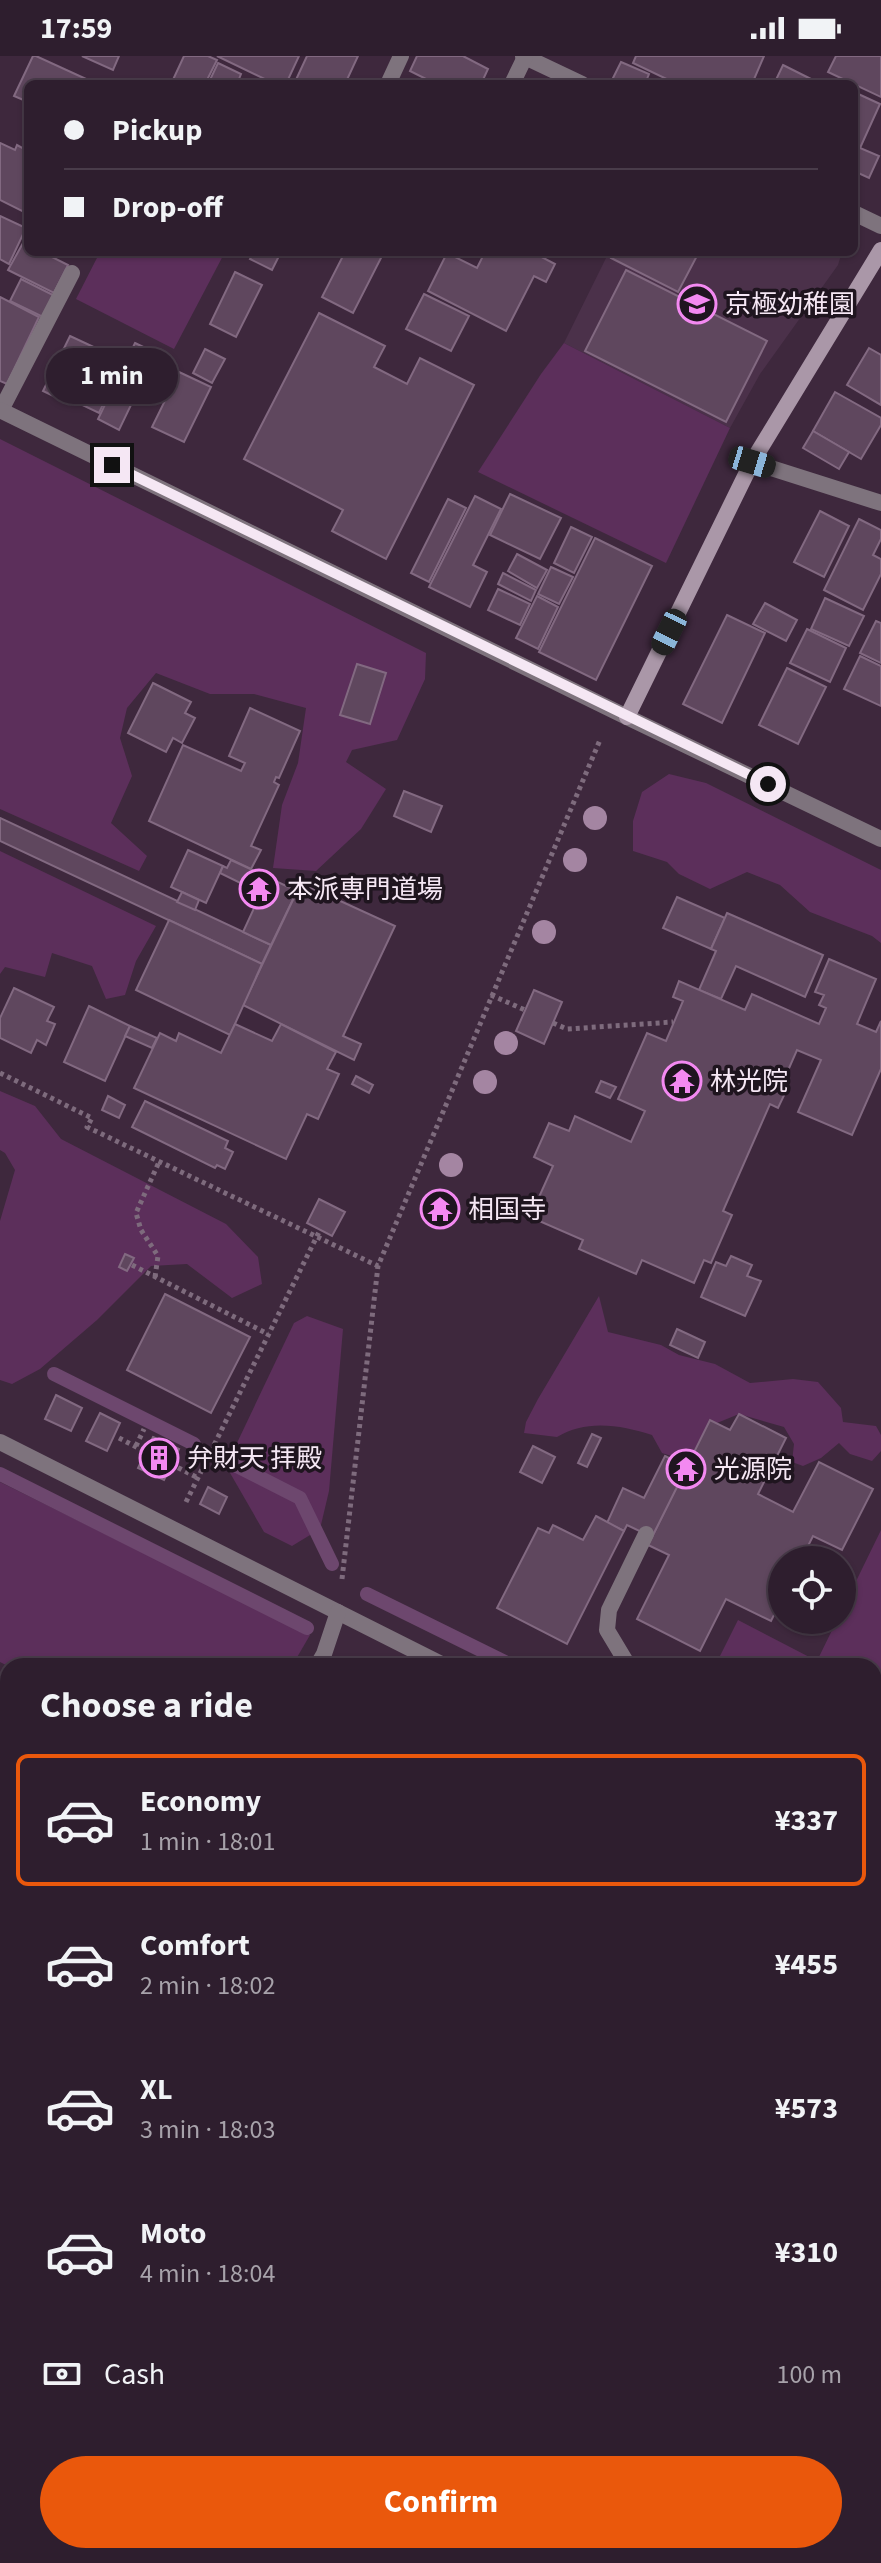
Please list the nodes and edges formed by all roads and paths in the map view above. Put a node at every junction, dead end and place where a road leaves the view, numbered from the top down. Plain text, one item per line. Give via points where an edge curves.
1 (401, 56) edge
2 (524, 56) edge
3 (390, 80) edge
4 (514, 80) edge
5 (574, 80) edge
6 (858, 215) edge
7 (881, 226) edge
8 (881, 250) edge
9 (72, 273) dead end
10 (0, 410) edge
11 (752, 462) junction
12 (881, 485) edge
13 (877, 502) edge
14 (620, 713) junction
15 (881, 839) edge
16 (491, 995) junction
17 (525, 1010) dead end
18 (673, 1022) dead end
19 (553, 1023) dead end
20 (0, 1073) edge
21 (159, 1162) junction
22 (320, 1230) dead end
23 (316, 1238) junction
24 (132, 1265) dead end
25 (378, 1266) junction
26 (155, 1277) junction
27 (268, 1334) junction
28 (144, 1429) dead end
29 (119, 1438) dead end
30 (0, 1442) edge
31 (136, 1447) junction
32 (146, 1452) dead end
33 (171, 1464) dead end
34 (198, 1478) junction
35 (172, 1529) junction
36 (646, 1534) dead end
37 (338, 1612) junction
38 (322, 1658) edge
39 (429, 1658) edge
40 (624, 1658) edge

1 - 3 street
2 - 4 street
2 - 5 street
6 - 7 street
8 - 11 street
9 - 10 street
10 - 14 street
11 - 13 street
11 - 14 street
12 - 13 street
14 - 15 street
14 - 16 path
16 - 17 path
16 - 25 path
18 - 19 path via 567,1029
20 - 21 path via 92,1118 87,1127
21 - 23 path
21 - 26 path via 136,1213 158,1256
22 - 23 path
23 - 25 path
23 - 27 path
24 - 26 path
25 - 37 path
26 - 27 path
27 - 34 path
28 - 31 path
29 - 31 path
30 - 35 street
31 - 32 path
33 - 34 path
34 - 35 path
35 - 37 street
36 - 40 street via 609,1610 607,1630
37 - 38 street
37 - 39 street

